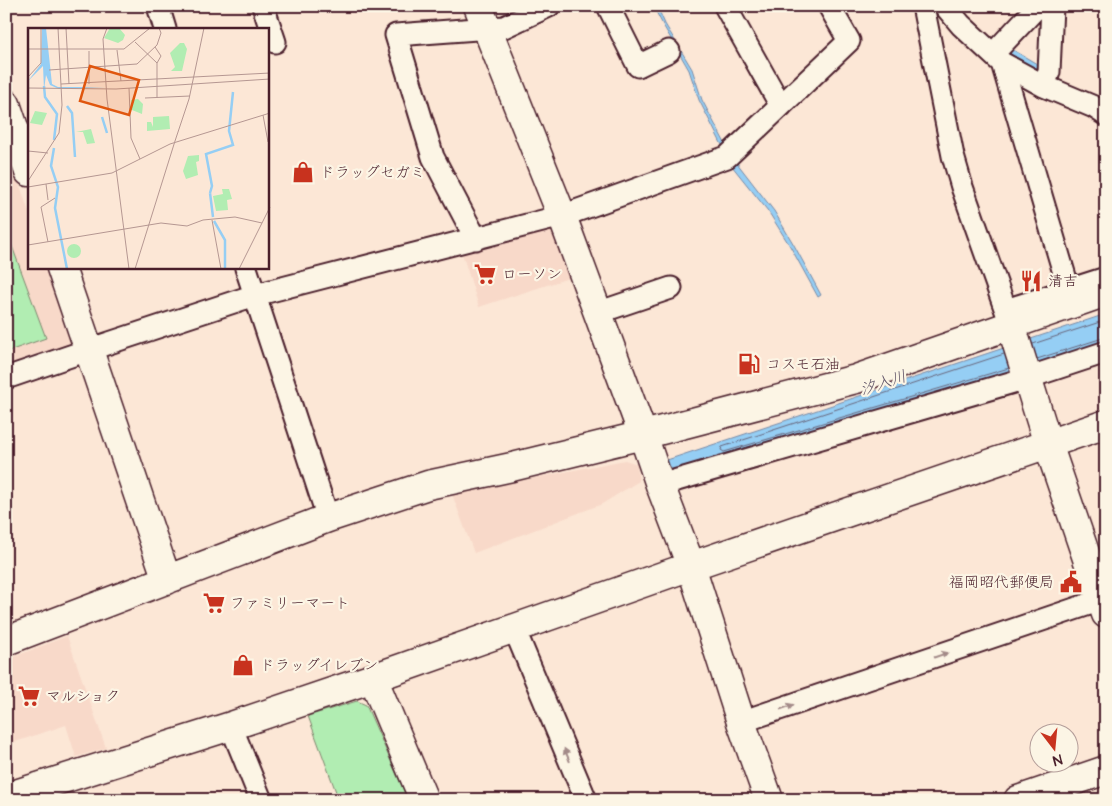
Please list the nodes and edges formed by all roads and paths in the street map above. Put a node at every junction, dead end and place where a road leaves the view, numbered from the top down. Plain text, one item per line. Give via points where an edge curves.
1 (158, 6) edge
2 (263, 6) edge
3 (549, 6) edge
4 (608, 6) edge
5 (725, 6) edge
6 (829, 6) edge
7 (923, 6) edge
8 (945, 6) edge
9 (1038, 6) edge
10 (1052, 6) edge
11 (483, 17) edge
12 (165, 28) edge
13 (275, 42) dead end
14 (669, 51) dead end
15 (998, 58) junction
16 (1044, 86) junction
17 (6, 104) edge
18 (781, 106) junction
19 (1106, 115) edge
20 (28, 169) edge
21 (562, 216) junction
22 (476, 239) junction
23 (61, 269) edge
24 (246, 269) edge
25 (1106, 278) edge
26 (671, 288) dead end
27 (1069, 290) junction
28 (1106, 292) edge
29 (256, 296) junction
30 (597, 313) junction
31 (1011, 328) junction
32 (88, 350) junction
33 (1106, 352) edge
34 (6, 378) edge
35 (1027, 378) junction
36 (1106, 424) edge
37 (643, 436) junction
38 (1048, 444) junction
39 (660, 485) junction
40 (328, 518) junction
41 (691, 566) junction
42 (167, 580) junction
43 (1103, 607) edge
44 (514, 628) junction
45 (6, 641) edge
46 (373, 678) junction
47 (741, 722) junction
48 (231, 726) junction
49 (1106, 770) edge
50 (6, 797) edge
51 (261, 800) edge
52 (424, 800) edge
53 (586, 800) edge
54 (769, 800) edge
55 (1018, 800) edge

1 - 12 street
2 - 13 street
3 - 11 street via 504,27
4 - 14 street via 638,66
5 - 18 street
6 - 18 street via 849,41
7 - 31 street via 953,156
8 - 15 street
9 - 15 street
10 - 16 street via 1049,72
11 - 21 street
11 - 22 street via 396,35 433,157
15 - 16 street
15 - 27 street
16 - 19 street
17 - 20 street
18 - 21 street via 727,157
21 - 22 street
21 - 30 street
22 - 29 street
23 - 32 street
24 - 29 street
25 - 27 street
26 - 30 street
27 - 31 street
28 - 31 street
29 - 32 street
29 - 40 street
30 - 37 street
31 - 35 street
31 - 37 street via 856,379
32 - 34 street
32 - 42 street
33 - 35 street
35 - 38 street
35 - 39 street
36 - 38 street
37 - 39 street
37 - 40 street via 428,485
38 - 41 street
38 - 43 street
39 - 41 street
40 - 42 street
41 - 44 street
41 - 47 street
42 - 45 street
47 -> 43 street
44 - 46 street
53 -> 44 street
46 - 48 street
46 - 52 street
47 - 54 street
48 - 50 street
48 - 51 street
49 - 55 street

